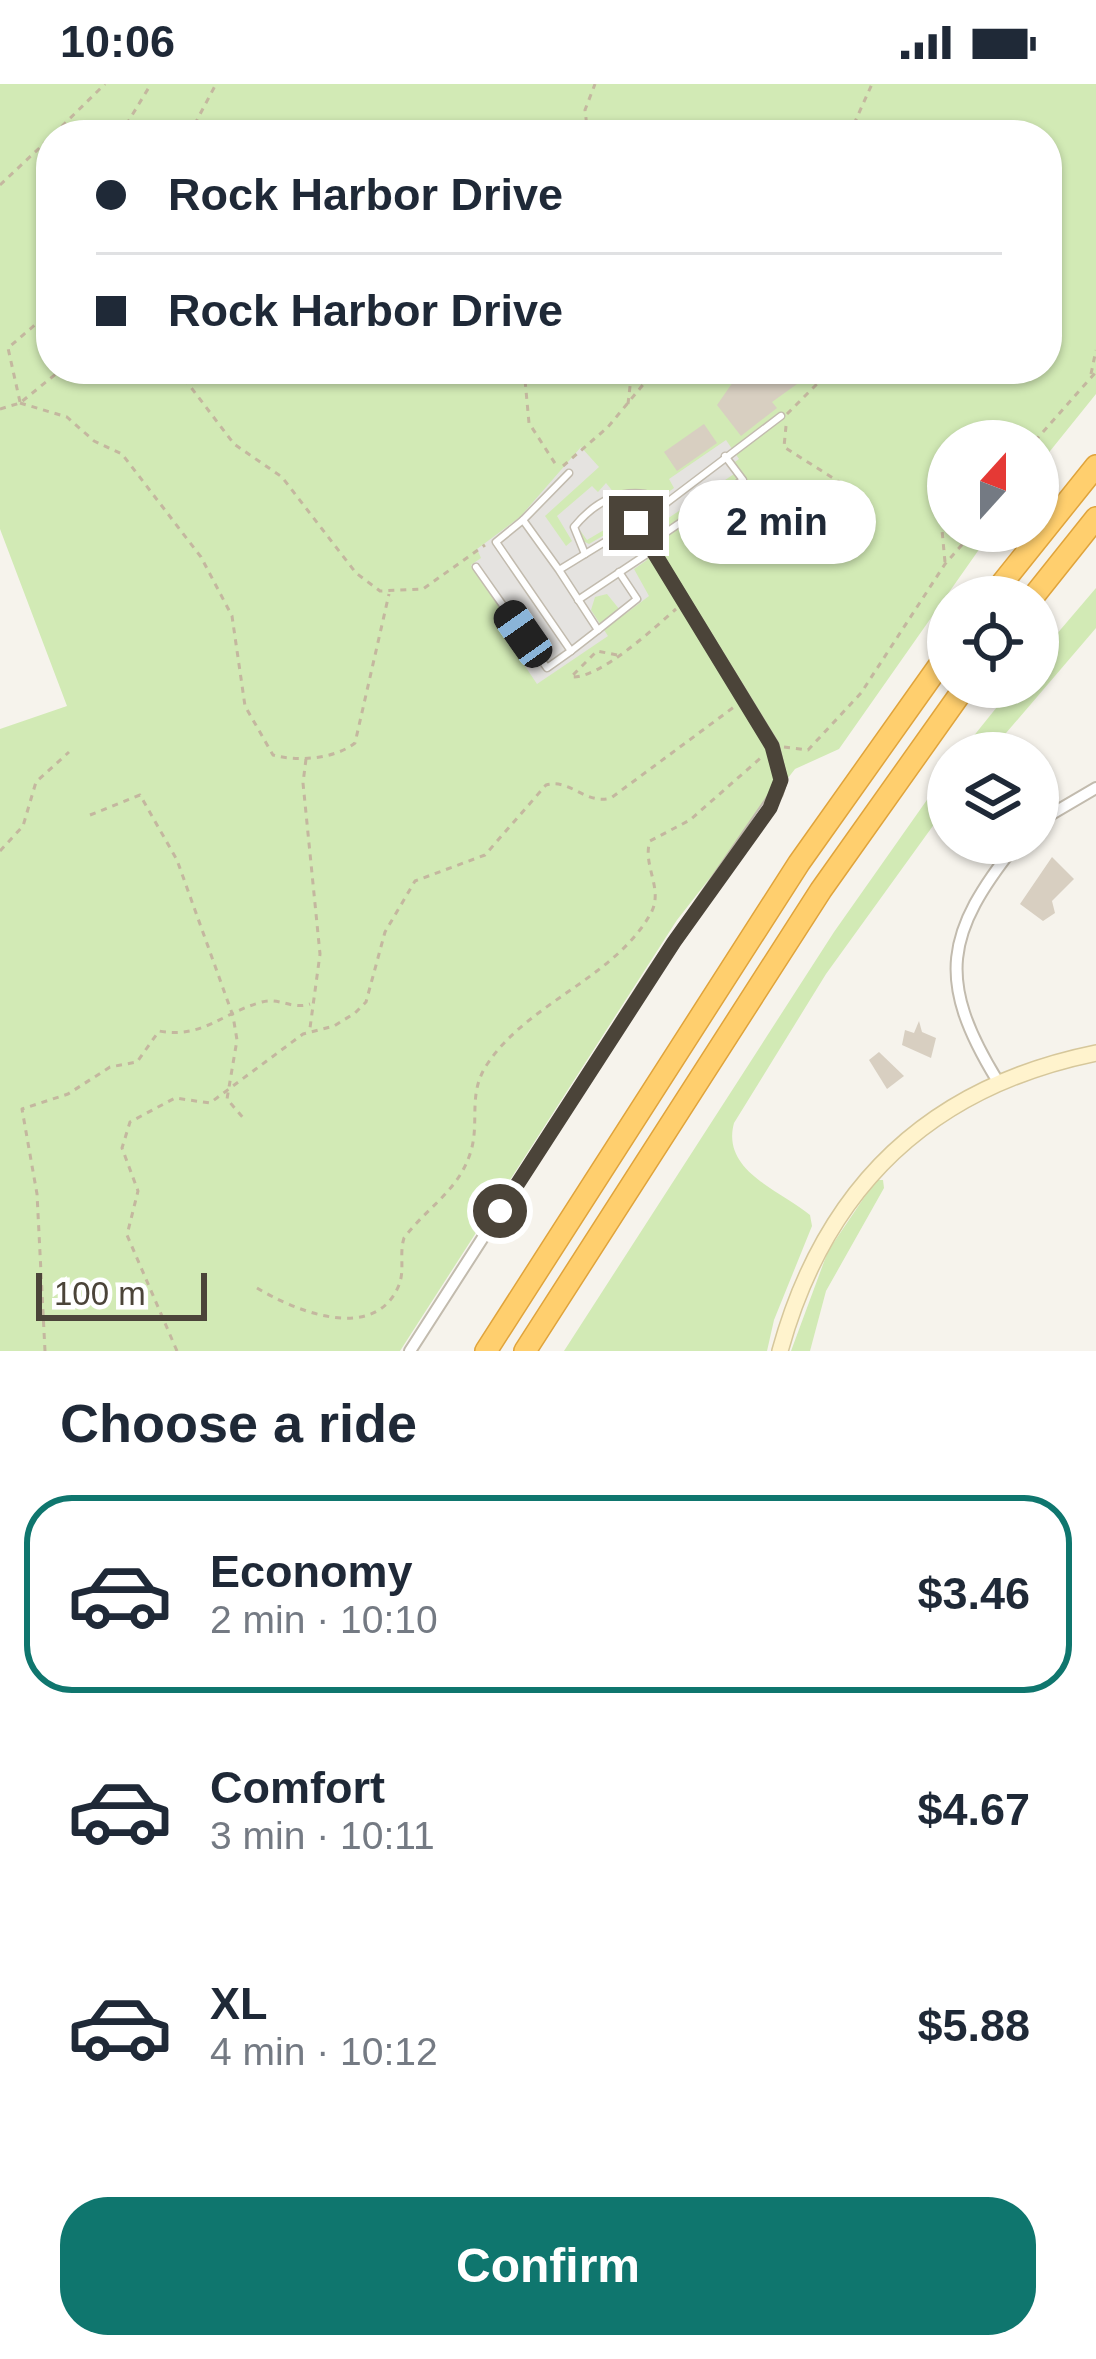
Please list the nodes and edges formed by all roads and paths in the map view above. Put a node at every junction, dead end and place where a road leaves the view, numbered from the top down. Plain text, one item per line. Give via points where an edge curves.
1 (105, 84) edge
2 (151, 84) edge
3 (216, 84) edge
4 (596, 84) edge
5 (872, 84) edge
6 (68, 120) edge
7 (129, 120) edge
8 (197, 120) edge
9 (586, 120) edge
10 (856, 120) edge
11 (36, 151) edge
12 (0, 185) edge
13 (36, 324) edge
14 (1096, 350) edge
15 (1096, 372) edge
16 (1089, 381) junction
17 (43, 384) edge
18 (188, 384) edge
19 (525, 384) edge
20 (630, 384) edge
21 (645, 384) edge
22 (20, 403) junction
23 (628, 406) junction
24 (791, 408) dead end
25 (0, 409) edge
26 (781, 416) dead end
27 (1054, 420) edge
28 (725, 456) junction
29 (1096, 466) edge
30 (560, 469) junction
31 (569, 472) dead end
32 (550, 478) dead end
33 (844, 485) dead end
34 (657, 510) junction
35 (1096, 518) edge
36 (524, 520) junction
37 (636, 523) junction
38 (492, 539) dead end
39 (651, 547) junction
40 (944, 552) edge
41 (956, 552) edge
42 (585, 554) junction
43 (945, 564) junction
44 (476, 567) dead end
45 (559, 570) junction
46 (619, 572) junction
47 (1008, 576) edge
48 (1050, 576) edge
49 (389, 594) junction
50 (578, 599) junction
51 (686, 602) junction
52 (598, 630) junction
53 (571, 651) junction
54 (617, 655) junction
55 (927, 683) edge
56 (742, 694) junction
57 (950, 708) edge
58 (772, 746) junction
59 (69, 752) dead end
60 (306, 758) junction
61 (1096, 788) edge
62 (1059, 810) edge
63 (90, 815) dead end
64 (0, 851) edge
65 (1002, 864) edge
66 (310, 1004) junction
67 (233, 1016) junction
68 (310, 1030) junction
69 (1096, 1053) edge
70 (997, 1080) junction
71 (227, 1092) junction
72 (245, 1120) dead end
73 (256, 1288) dead end
74 (45, 1351) edge
75 (177, 1351) edge
76 (410, 1351) edge
77 (486, 1351) edge
78 (525, 1351) edge
79 (780, 1351) edge

1 - 6 path
2 - 7 path
3 - 8 path
4 - 9 path
5 - 10 path
11 - 12 path
13 - 22 path via 8,348
14 - 16 path
15 - 16 path
16 - 27 path
17 - 22 path
18 - 49 path via 234,444 287,483 356,573
19 - 30 path via 529,423
20 - 23 path
21 - 23 path
22 - 25 path
22 - 60 path via 74,420 138,473 224,598 239,643 245,706 268,752
23 - 30 path
24 - 33 path via 784,447
26 - 28 lane
28 - 34 lane
28 - 39 lane via 743,480
29 - 47 highway
30 - 32 path
31 - 36 lane
34 - 37 lane
34 - 42 lane via 645,494 631,492 597,506 574,527
35 - 48 highway
36 - 45 lane
36 - 53 lane via 496,542
37 - 39 street
37 - 42 lane
38 - 49 path via 423,589
39 - 46 lane
39 - 51 street
40 - 43 path
41 - 43 path
42 - 45 lane
43 - 58 path via 824,738 800,752 778,739
44 - 53 lane via 547,668
45 - 50 lane
46 - 50 lane
46 - 52 lane via 637,599
49 - 60 path via 355,742
50 - 52 lane
51 - 54 path
51 - 56 street
52 - 53 lane
54 - 54 path via 591,674 571,677 597,651
55 - 77 highway via 787,880
56 - 58 street
56 - 68 path via 722,719 623,792 596,801 552,782 485,855 420,878 385,932 366,1001 343,1022
57 - 78 highway via 820,890
58 - 73 path via 690,820 650,841 651,914 590,978 486,1065 474,1093 466,1163 445,1198 404,1238 401,1278 390,1299 346,1322
58 - 76 street via 781,780 770,808
59 - 64 path via 36,782 23,826
60 - 66 path via 320,953
61 - 62 street
63 - 67 path via 130,796 143,799 177,860
65 - 70 street via 968,912 953,965 965,1021
66 - 67 path via 268,1000
66 - 68 path
67 - 71 path
67 - 74 path via 200,1032 159,1031 137,1062 22,1109 37,1194
68 - 71 path
69 - 70 main road
70 - 79 main road via 923,1127 855,1191 806,1272
71 - 72 path
71 - 75 path via 203,1106 187,1097 163,1102 134,1118 122,1139 138,1191 127,1235

